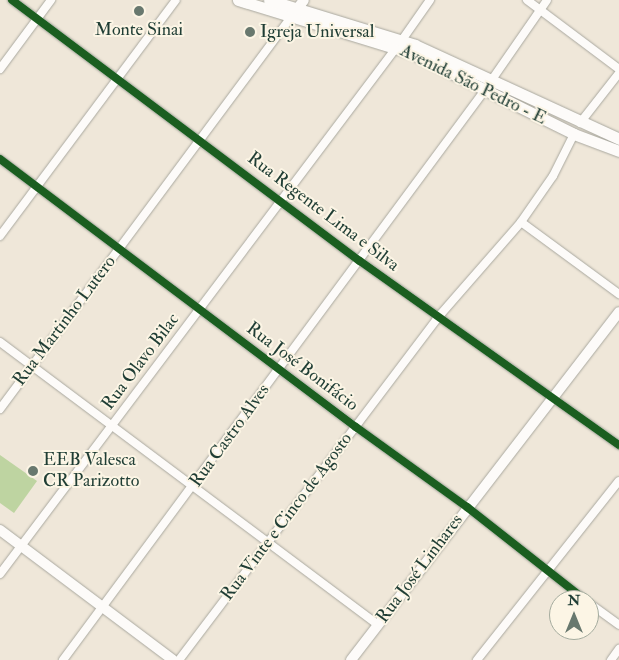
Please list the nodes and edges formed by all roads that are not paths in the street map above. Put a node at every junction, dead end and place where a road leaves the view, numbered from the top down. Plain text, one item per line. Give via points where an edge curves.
1 (12, 0) edge
2 (51, 0) edge
3 (176, 0) edge
4 (238, 0) edge
5 (269, 0) edge
6 (430, 0) edge
7 (527, 0) edge
8 (547, 0) edge
9 (298, 8) edge
10 (540, 9) junction
11 (37, 18) junction
12 (399, 44) junction
13 (0, 69) edge
14 (619, 69) edge
15 (619, 73) edge
16 (118, 77) junction
17 (488, 85) junction
18 (580, 123) junction
19 (574, 134) junction
20 (200, 139) junction
21 (619, 139) edge
22 (619, 151) edge
23 (0, 158) edge
24 (37, 186) junction
25 (280, 199) junction
26 (521, 222) junction
27 (0, 236) edge
28 (119, 248) junction
29 (360, 261) junction
30 (619, 294) edge
31 (199, 309) junction
32 (619, 312) edge
33 (440, 315) junction
34 (0, 342) edge
35 (32, 366) junction
36 (279, 369) junction
37 (554, 397) junction
38 (0, 409) edge
39 (112, 426) junction
40 (356, 427) junction
41 (619, 445) edge
42 (619, 481) edge
43 (193, 486) junction
44 (467, 507) junction
45 (0, 530) edge
46 (268, 542) junction
47 (21, 546) junction
48 (548, 572) junction
49 (0, 574) edge
50 (572, 590) edge
51 (104, 607) junction
52 (599, 610) edge
53 (378, 625) junction
54 (619, 625) edge
55 (619, 649) edge
56 (63, 660) edge
57 (173, 660) edge
58 (179, 660) edge
59 (351, 660) edge
60 (477, 660) edge
61 (611, 660) edge

1 - 11 street, Rua Regente Lima e Silva
2 - 11 street
3 - 16 street
4 - 9 main road, Avenida São Pedro - E
5 - 9 main road, Avenida São Pedro - E
6 - 12 street, Rua Olavo Bilac
7 - 10 street
8 - 10 street, Rua Castro Alves
9 - 12 main road, Avenida São Pedro - E
9 - 20 street, Rua Martinho Lutero
10 - 14 street
10 - 17 street, Rua Castro Alves
11 - 13 street
11 - 16 street, Rua Regente Lima e Silva
12 - 17 main road, Avenida São Pedro - E
12 - 25 street, Rua Olavo Bilac
15 - 18 street
16 - 20 street, Rua Regente Lima e Silva
16 - 24 street
17 - 18 main road, Avenida São Pedro - E
17 - 19 main road, Avenida São Pedro - E
17 - 29 street, Rua Castro Alves
18 - 21 main road, Avenida São Pedro - E
19 - 22 main road, Avenida São Pedro - E
19 - 26 street, Rua Vinte e Cinco de Agosto via 553,176
20 - 25 street, Rua Regente Lima e Silva
20 - 28 street, Rua Martinho Lutero
23 - 24 street, Rua José Bonifácio
24 - 27 street
24 - 28 street, Rua José Bonifácio
25 - 29 street, Rua Regente Lima e Silva
25 - 31 street, Rua Olavo Bilac
26 - 30 street
26 - 33 street, Rua Vinte e Cinco de Agosto
28 - 31 street, Rua José Bonifácio
28 - 35 street, Rua Martinho Lutero
29 - 33 street, Rua Regente Lima e Silva
29 - 36 street, Rua Castro Alves
31 - 36 street, Rua José Bonifácio
31 - 39 street, Rua Olavo Bilac
32 - 37 street, Rua José Linhares
33 - 37 street, Rua Regente Lima e Silva
33 - 40 street, Rua Vinte e Cinco de Agosto
34 - 35 street
35 - 38 street, Rua Martinho Lutero
35 - 39 street
36 - 40 street, Rua José Bonifácio
36 - 43 street, Rua Castro Alves
37 - 41 street, Rua Regente Lima e Silva
37 - 44 street, Rua José Linhares
39 - 43 street
39 - 47 street, Rua Olavo Bilac
40 - 44 street, Rua José Bonifácio
40 - 46 street, Rua Vinte e Cinco de Agosto
42 - 48 street
43 - 46 street
43 - 51 street, Rua Castro Alves
44 - 48 street, Rua José Bonifácio
44 - 53 street, Rua José Linhares
45 - 47 street
46 - 53 street
46 - 58 street, Rua Vinte e Cinco de Agosto
47 - 49 street, Rua Olavo Bilac
47 - 51 street
48 - 50 street, Rua José Bonifácio
48 - 60 street
51 - 56 street, Rua Castro Alves
51 - 57 street
52 - 54 street
53 - 59 street, Rua José Linhares
55 - 61 street

